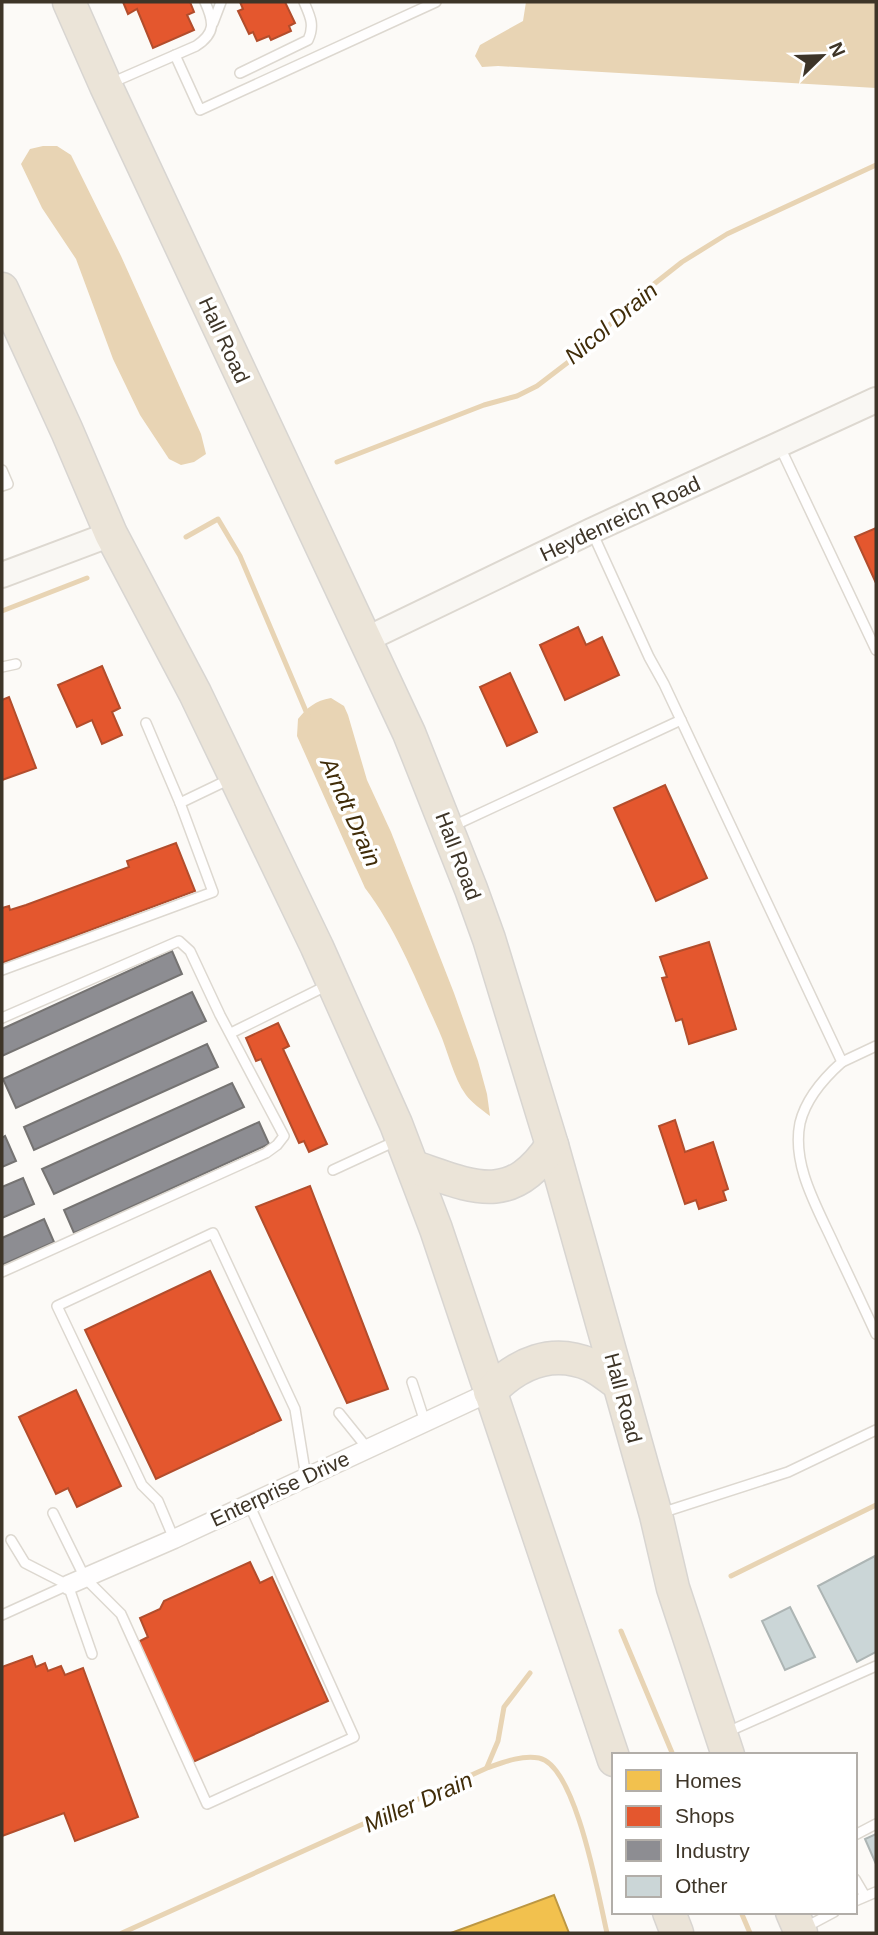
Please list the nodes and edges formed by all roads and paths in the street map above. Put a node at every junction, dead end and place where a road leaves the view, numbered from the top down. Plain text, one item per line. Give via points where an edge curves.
1 (69, 2) edge
2 (205, 2) edge
3 (220, 2) edge
4 (304, 2) edge
5 (436, 2) edge
6 (212, 28) junction
7 (175, 55) junction
8 (240, 73) dead end
9 (106, 86) junction
10 (2, 289) edge
11 (876, 400) edge
12 (780, 445) junction
13 (2, 470) edge
14 (2, 486) edge
15 (591, 531) junction
16 (111, 534) junction
17 (2, 575) edge
18 (365, 640) junction
19 (876, 650) edge
20 (16, 664) dead end
21 (2, 667) edge
22 (681, 720) junction
23 (146, 723) dead end
24 (235, 777) junction
25 (180, 803) junction
26 (448, 828) junction
27 (2, 970) edge
28 (332, 983) junction
29 (2, 1018) edge
30 (231, 1033) junction
31 (876, 1046) edge
32 (842, 1062) junction
33 (552, 1145) junction
34 (408, 1153) junction
35 (333, 1170) dead end
36 (2, 1272) edge
37 (876, 1334) edge
38 (412, 1382) dead end
39 (619, 1384) junction
40 (490, 1392) junction
41 (339, 1413) dead end
42 (425, 1422) junction
43 (876, 1430) edge
44 (368, 1449) junction
45 (306, 1477) junction
46 (249, 1504) junction
47 (53, 1513) dead end
48 (656, 1515) junction
49 (174, 1539) junction
50 (11, 1541) dead end
51 (76, 1581) junction
52 (2, 1615) edge
53 (92, 1654) dead end
54 (876, 1666) edge
55 (724, 1745) edge
56 (612, 1753) edge
57 (876, 1824) edge
58 (857, 1834) edge
59 (857, 1882) edge
60 (876, 1892) edge
61 (865, 1896) junction
62 (857, 1900) edge
63 (670, 1914) edge
64 (828, 1914) edge
65 (798, 1925) edge
66 (677, 1933) edge

1 - 9 highway, Hall Road
2 - 6 lane
3 - 6 lane
4 - 8 lane via 312,20 307,40
5 - 7 lane via 200,110
6 - 7 lane via 207,38
7 - 9 lane
9 - 18 highway, Hall Road
10 - 16 highway
11 - 12 street, Heydenreich Road
12 - 15 street, Heydenreich Road
12 - 19 lane
13 - 14 lane via 8,484
15 - 18 street, Heydenreich Road
15 - 22 lane
16 - 17 street
16 - 24 highway
18 - 26 highway, Hall Road
20 - 21 lane
22 - 26 lane
22 - 32 lane
23 - 25 lane
24 - 25 lane
24 - 28 highway
25 - 27 lane via 213,892
26 - 33 highway, Hall Road via 489,939
28 - 30 lane
28 - 34 highway
29 - 30 lane via 179,941 190,951
30 - 36 lane via 284,1136 277,1145
31 - 32 lane
32 - 37 lane via 805,1108 799,1148 810,1190
33 - 34 highway via 525,1177 482,1188 466,1185
33 - 39 highway, Hall Road
34 - 35 lane
34 - 40 highway
38 - 42 lane
39 - 40 highway via 578,1360 547,1358 506,1375
39 - 48 highway, Hall Road
40 - 42 street, Enterprise Drive
40 - 56 highway
41 - 44 lane
42 - 44 street, Enterprise Drive
43 - 48 lane via 788,1472
44 - 45 street, Enterprise Drive
45 - 46 street, Enterprise Drive
45 - 49 lane via 295,1409 213,1233 57,1306 142,1485 158,1502
46 - 49 street, Enterprise Drive
46 - 51 lane via 354,1737 207,1804 121,1614
47 - 51 lane
48 - 55 highway, Hall Road via 673,1588
49 - 51 street, Enterprise Drive
50 - 51 lane via 25,1563
51 - 52 lane
51 - 53 lane
54 - 55 lane
57 - 58 lane
59 - 61 lane
60 - 61 lane
61 - 62 lane
63 - 66 highway
64 - 65 lane

